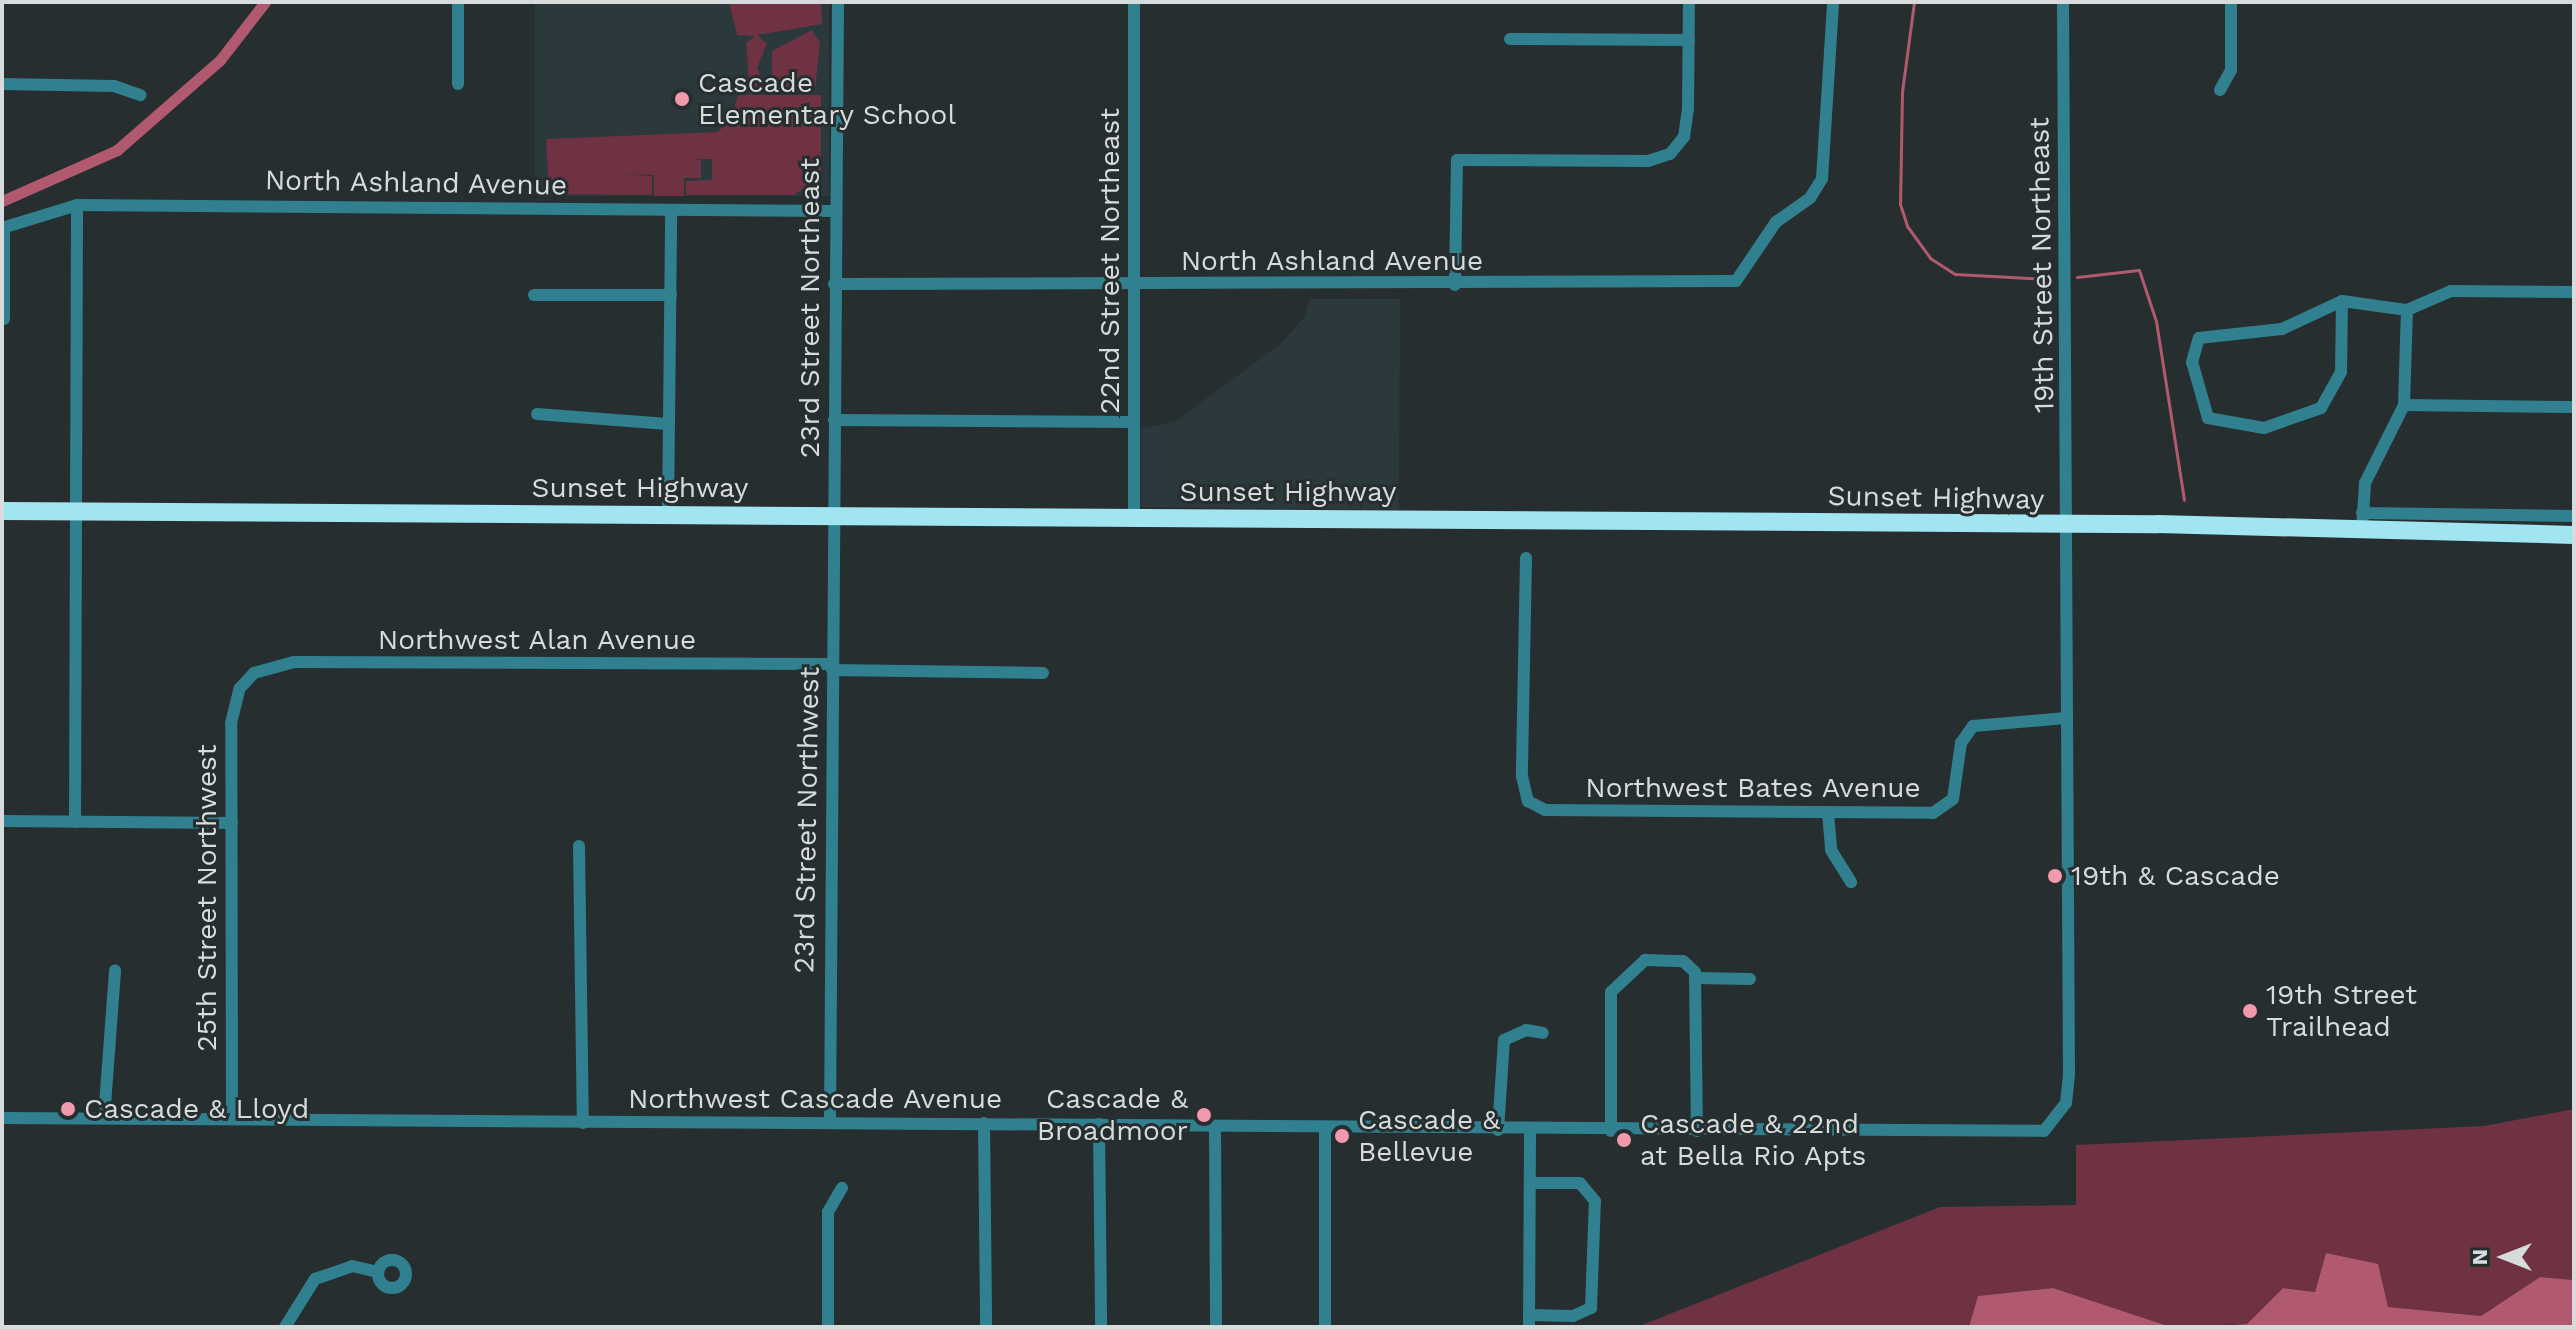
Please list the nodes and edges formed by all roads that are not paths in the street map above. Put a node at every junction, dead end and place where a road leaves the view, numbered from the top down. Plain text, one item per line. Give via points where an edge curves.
1 (458, 2) edge
2 (838, 2) edge
3 (1134, 2) edge
4 (1689, 2) edge
5 (1833, 2) edge
6 (2063, 2) edge
7 (2231, 2) edge
8 (1510, 39) dead end
9 (1689, 40) junction
10 (2, 84) edge
11 (458, 84) dead end
12 (2220, 90) dead end
13 (140, 95) dead end
14 (77, 205) junction
15 (671, 211) junction
16 (834, 211) junction
17 (3, 228) edge
18 (834, 284) junction
19 (1134, 284) junction
20 (1455, 285) junction
21 (2574, 292) edge
22 (534, 295) dead end
23 (671, 295) junction
24 (2342, 301) junction
25 (2407, 310) junction
26 (4, 319) edge
27 (2404, 405) junction
28 (2574, 407) edge
29 (537, 414) dead end
30 (834, 420) junction
31 (1133, 422) junction
32 (668, 424) junction
33 (2, 511) edge
34 (77, 512) junction
35 (668, 516) junction
36 (2574, 516) edge
37 (833, 518) junction
38 (1134, 520) junction
39 (2362, 522) junction
40 (2070, 527) junction
41 (2574, 535) edge
42 (1526, 558) dead end
43 (832, 667) junction
44 (1043, 673) dead end
45 (246, 680) joint
46 (2066, 718) junction
47 (1828, 813) junction
48 (2, 821) edge
49 (75, 822) junction
50 (232, 823) junction
51 (579, 846) dead end
52 (1851, 882) dead end
53 (115, 970) dead end
54 (1695, 978) junction
55 (1750, 979) dead end
56 (1543, 1033) dead end
57 (2, 1118) edge
58 (104, 1118) junction
59 (232, 1119) junction
60 (830, 1122) junction
61 (2057, 1122) joint
62 (583, 1123) junction
63 (984, 1123) junction
64 (1099, 1124) junction
65 (1215, 1126) junction
66 (1325, 1128) junction
67 (1498, 1130) junction
68 (1530, 1131) junction
69 (1611, 1131) junction
70 (1697, 1131) junction
71 (1530, 1183) junction
72 (842, 1188) dead end
73 (378, 1272) dead end
74 (1529, 1321) edge
75 (285, 1327) edge
76 (828, 1327) edge
77 (986, 1327) edge
78 (1101, 1327) edge
79 (1216, 1327) edge
80 (1325, 1327) edge

1 - 11 street
2 - 16 street, 23rd Street Northeast
3 - 19 street, 22nd Street Northeast
4 - 9 street
5 - 20 street, North Ashland Avenue via 1822,179 1776,222 1748,273 1723,284
6 - 40 street, 19th Street Northeast
7 - 12 street via 2231,70
8 - 9 street
9 - 20 street via 1684,137 1670,154 1648,161 1457,160
10 - 13 street via 114,86
14 - 15 street, North Ashland Avenue
14 - 17 street, North Ashland Avenue
14 - 34 street
15 - 16 street, North Ashland Avenue
15 - 23 street
16 - 18 street, 23rd Street Northeast
17 - 26 street
18 - 19 street, North Ashland Avenue
18 - 30 street, 23rd Street Northeast
19 - 20 street, North Ashland Avenue
19 - 31 street, 22nd Street Northeast
21 - 25 street via 2427,296
22 - 23 street
23 - 32 street
24 - 24 street via 2282,329 2199,338 2192,362 2208,418 2264,428 2321,408 2341,372
24 - 25 street
25 - 27 street
27 - 28 street
27 - 39 street via 2365,483
29 - 32 street
30 - 31 street
30 - 37 street, 23rd Street Northeast
31 - 38 street, 22nd Street Northeast
32 - 35 street
33 - 34 highway, Sunset Highway
34 - 35 highway, Sunset Highway
34 - 49 street
35 - 37 highway, Sunset Highway
36 - 39 street, Sunset Highway
37 - 38 highway, Sunset Highway
37 - 43 street, 23rd Street Northwest
38 - 40 highway, Sunset Highway
39 - 40 highway, Sunset Highway
39 - 41 highway, Sunset Highway
40 - 46 street, 19th Street Northeast
42 - 47 street, Northwest Bates Avenue via 1523,785 1533,805 1567,812
43 - 44 street, Northwest Alan Avenue
43 - 45 street, Northwest Alan Avenue via 294,662
43 - 60 street, 23rd Street Northwest
45 - 50 street, 25th Street Northwest via 232,709
46 - 47 street, Northwest Bates Avenue via 1973,726 1961,743 1953,799 1940,811
46 - 61 street, 19th Street Northeast via 2069,1075
47 - 52 street via 1831,850
48 - 49 street
49 - 50 street
50 - 59 street, 25th Street Northwest
51 - 62 street
53 - 58 street
54 - 55 street
54 - 69 street via 1683,961 1645,960 1611,992
54 - 70 street
56 - 67 street via 1526,1030 1504,1040
57 - 58 street, Northwest Cascade Avenue
58 - 59 street, Northwest Cascade Avenue
59 - 62 street, Northwest Cascade Avenue
60 - 62 street, Northwest Cascade Avenue
60 - 63 street, Northwest Cascade Avenue
61 - 70 street, Northwest Cascade Avenue via 2028,1135
63 - 64 street, Northwest Cascade Avenue
63 - 77 street
64 - 65 street, Northwest Cascade Avenue
64 - 78 street
65 - 66 street, Northwest Cascade Avenue
65 - 79 street
66 - 67 street, Northwest Cascade Avenue
66 - 80 street
67 - 68 street, Northwest Cascade Avenue
68 - 69 street, Northwest Cascade Avenue
68 - 71 street
69 - 70 street, Northwest Cascade Avenue
71 - 74 street
71 - 74 street via 1590,1188 1595,1215 1591,1308 1573,1316
72 - 76 street via 828,1212
73 - 75 street via 352,1266 315,1279

